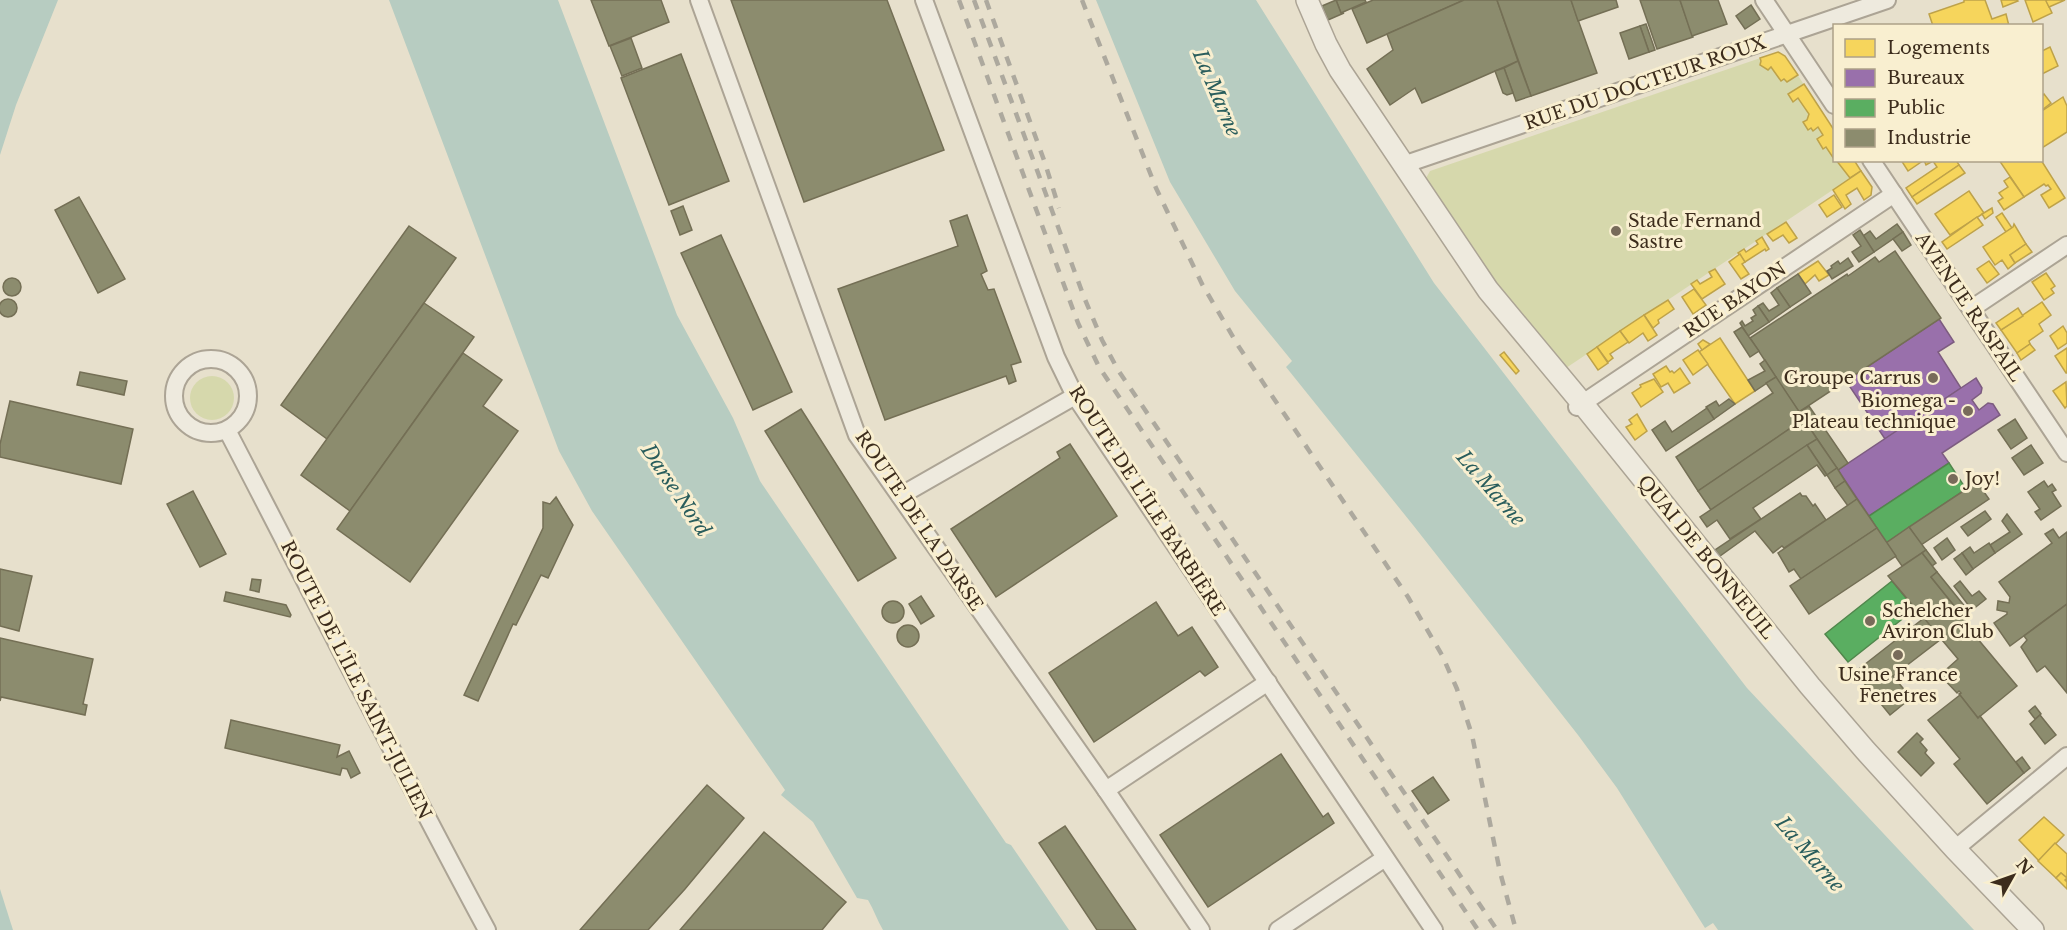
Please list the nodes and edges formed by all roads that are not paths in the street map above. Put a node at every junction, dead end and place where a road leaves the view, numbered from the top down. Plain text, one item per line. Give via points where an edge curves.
1 (699, 0) edge
2 (924, 0) edge
3 (1307, 0) edge
4 (1764, 0) edge
5 (1887, 0) edge
6 (1787, 34) junction
7 (1833, 103) edge
8 (1872, 162) edge
9 (1403, 165) junction
10 (1894, 194) junction
11 (2067, 245) edge
12 (1971, 309) junction
13 (1075, 396) junction
14 (1579, 405) junction
15 (227, 430) junction
16 (2067, 453) edge
17 (900, 496) junction
18 (1268, 682) junction
19 (2067, 756) edge
20 (1106, 790) junction
21 (1955, 849) junction
22 (1385, 858) junction
23 (487, 930) edge
24 (1201, 930) edge
25 (1278, 930) edge
26 (1434, 930) edge
27 (2033, 930) edge

1 - 17 street, ROUTE DE LA DARSE via 857,435
2 - 13 street, ROUTE DE L'ÎLE BARBIÈRE via 1056,357
3 - 9 street, QUAI DE BONNEUIL via 1340,70
4 - 6 street
5 - 6 street, RUE DU DOCTEUR ROUX
6 - 7 street
6 - 9 street, RUE DU DOCTEUR ROUX
8 - 10 street, AVENUE RASPAIL
9 - 14 street, QUAI DE BONNEUIL via 1488,290
10 - 12 street, AVENUE RASPAIL
10 - 14 street, RUE BAYON
11 - 12 street
12 - 16 street, AVENUE RASPAIL
13 - 17 street
13 - 18 street, ROUTE DE L'ÎLE BARBIÈRE
14 - 21 street, QUAI DE BONNEUIL via 1810,686
15 - 15 street via 244,414 249,392 246,380 230,363 207,358 196,361 176,384 176,409 183,420 204,433
15 - 23 street, ROUTE DE L'ÎLE SAINT-JULIEN
17 - 20 street, ROUTE DE LA DARSE
18 - 20 street
18 - 22 street, ROUTE DE L'ÎLE BARBIÈRE
19 - 21 street
20 - 24 street, ROUTE DE LA DARSE
21 - 27 street, QUAI DE BONNEUIL
22 - 25 street
22 - 26 street, ROUTE DE L'ÎLE BARBIÈRE

